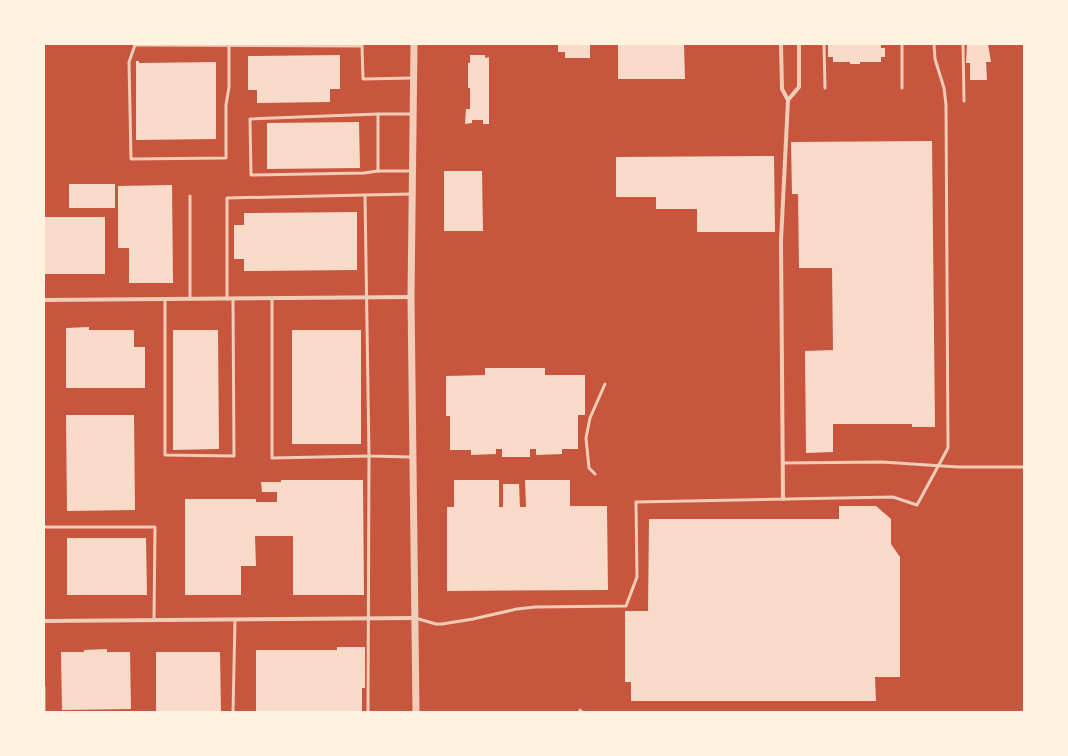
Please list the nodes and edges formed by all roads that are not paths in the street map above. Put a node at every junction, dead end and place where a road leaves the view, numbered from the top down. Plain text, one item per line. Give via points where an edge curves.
1 (414, 44) edge
2 (781, 44) edge
3 (799, 44) edge
4 (824, 44) edge
5 (902, 44) edge
6 (934, 44) edge
7 (963, 44) edge
8 (135, 45) edge
9 (229, 45) junction
10 (243, 45) edge
11 (414, 78) junction
12 (825, 88) dead end
13 (902, 88) dead end
14 (788, 100) junction
15 (964, 101) dead end
16 (378, 114) junction
17 (413, 114) junction
18 (378, 171) junction
19 (412, 171) junction
20 (412, 194) junction
21 (365, 195) junction
22 (190, 196) dead end
23 (411, 297) junction
24 (272, 298) junction
25 (367, 298) junction
26 (165, 299) junction
27 (190, 299) junction
28 (227, 299) junction
29 (233, 299) junction
30 (44, 300) edge
31 (605, 384) dead end
32 (369, 456) junction
33 (412, 457) junction
34 (783, 463) junction
35 (938, 466) junction
36 (1024, 467) edge
37 (595, 474) dead end
38 (783, 500) junction
39 (44, 527) edge
40 (369, 618) junction
41 (414, 618) junction
42 (154, 620) junction
43 (235, 620) junction
44 (44, 622) edge
45 (44, 687) edge
46 (44, 712) edge
47 (233, 712) edge
48 (368, 712) edge
49 (416, 712) edge

1 - 11 street
2 - 14 street via 782,89
3 - 14 street via 799,87
4 - 12 lane
5 - 13 lane
6 - 35 lane via 934,59 944,88 947,139 948,448
7 - 15 lane
8 - 9 lane
8 - 9 lane via 129,62 131,159 226,158
9 - 10 lane
10 - 11 lane via 362,46 363,79
11 - 17 street
14 - 34 street via 781,241
16 - 17 lane
16 - 18 lane
16 - 18 lane via 250,119 251,174
17 - 19 street
18 - 19 lane
19 - 20 street
20 - 21 lane
20 - 23 street
21 - 25 lane
21 - 28 lane via 227,198
22 - 27 lane
23 - 25 street
23 - 33 street
24 - 25 street
24 - 29 street
24 - 32 lane via 272,458
25 - 32 lane
26 - 27 street
26 - 29 lane via 165,455 234,456
26 - 30 street
27 - 28 street
28 - 29 street
31 - 37 lane via 590,418 586,438 589,468
32 - 33 lane
32 - 40 lane
33 - 41 street
34 - 35 lane via 882,462
34 - 38 street
35 - 36 lane
35 - 38 lane via 917,505 893,497
38 - 41 lane via 636,502 637,577 626,606 535,607 442,624
39 - 42 lane via 155,527
40 - 41 street
40 - 43 street
40 - 48 lane
41 - 49 street
42 - 43 street
42 - 44 street
43 - 47 lane
45 - 46 lane

